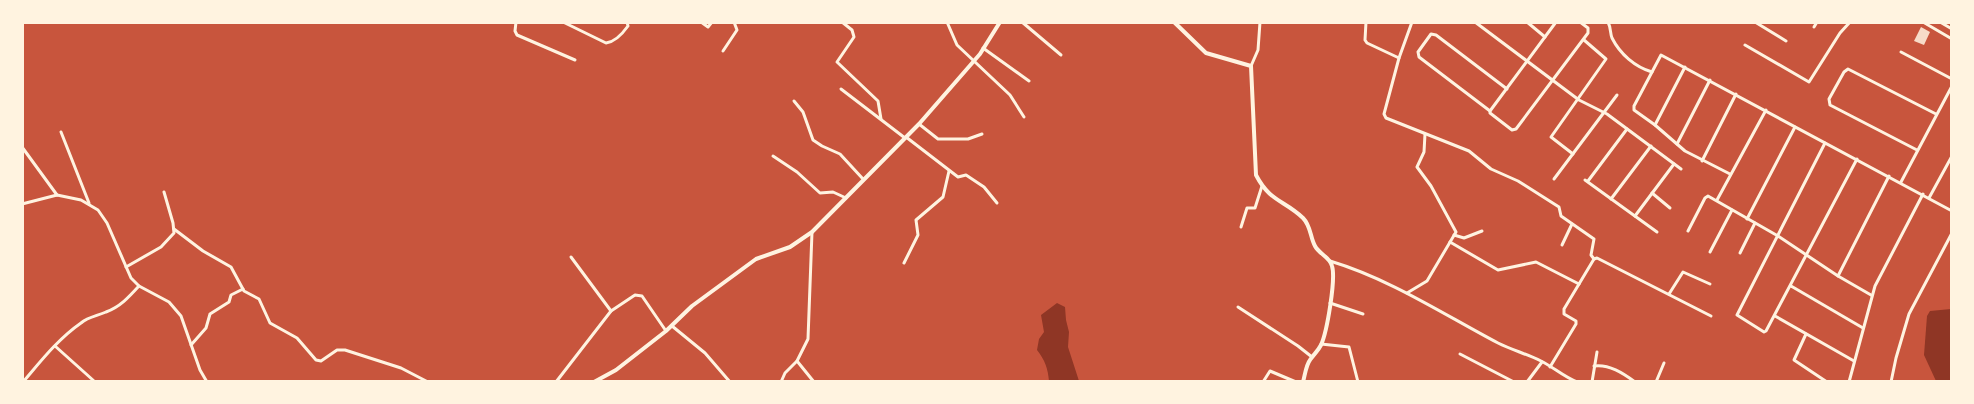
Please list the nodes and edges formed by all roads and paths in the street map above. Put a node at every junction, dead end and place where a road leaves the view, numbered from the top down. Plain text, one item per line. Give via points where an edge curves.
1 (516, 22) edge
2 (563, 22) edge
3 (627, 22) edge
4 (701, 22) edge
5 (712, 22) edge
6 (734, 22) edge
7 (842, 22) edge
8 (947, 22) edge
9 (1000, 22) edge
10 (1022, 22) edge
11 (1174, 22) edge
12 (1260, 22) edge
13 (1366, 22) edge
14 (1412, 22) edge
15 (1475, 22) edge
16 (1526, 22) edge
17 (1556, 22) edge
18 (1580, 22) edge
19 (1608, 22) edge
20 (1754, 22) edge
21 (1817, 22) edge
22 (1850, 22) edge
23 (1923, 22) edge
24 (1940, 22) edge
25 (571, 24) edge
26 (1814, 27) dead end
27 (1951, 29) edge
28 (1545, 37) junction
29 (1952, 39) edge
30 (1584, 40) junction
31 (1786, 41) dead end
32 (1746, 45) dead end
33 (983, 48) junction
34 (723, 51) dead end
35 (1901, 52) dead end
36 (1061, 55) dead end
37 (1399, 58) junction
38 (576, 60) dead end
39 (1527, 61) junction
40 (1251, 66) junction
41 (1685, 67) junction
42 (1652, 72) junction
43 (1952, 79) edge
44 (1710, 80) junction
45 (1029, 81) dead end
46 (1553, 81) junction
47 (1952, 86) edge
48 (841, 89) dead end
49 (1507, 89) junction
50 (1736, 94) junction
51 (1617, 95) dead end
52 (1579, 100) junction
53 (794, 101) dead end
54 (1766, 110) junction
55 (1490, 111) junction
56 (1604, 113) junction
57 (1936, 114) junction
58 (1024, 117) dead end
59 (881, 118) junction
60 (919, 124) junction
61 (1656, 125) junction
62 (1795, 127) junction
63 (1627, 130) junction
64 (61, 132) dead end
65 (982, 134) dead end
66 (1425, 134) junction
67 (905, 138) junction
68 (1825, 143) junction
69 (1677, 144) junction
70 (1650, 146) junction
71 (22, 147) edge
72 (1917, 150) junction
73 (1572, 154) junction
74 (773, 156) dead end
75 (1952, 156) edge
76 (1857, 159) junction
77 (1702, 161) junction
78 (1674, 164) junction
79 (1681, 169) dead end
80 (949, 171) junction
81 (1730, 174) junction
82 (1890, 176) junction
83 (864, 179) junction
84 (1554, 179) dead end
85 (1901, 182) junction
86 (1262, 186) junction
87 (164, 192) dead end
88 (1652, 193) junction
89 (1923, 194) junction
90 (57, 195) junction
91 (846, 198) junction
92 (1929, 198) junction
93 (1612, 199) junction
94 (1717, 200) junction
95 (997, 203) dead end
96 (22, 204) edge
97 (89, 204) junction
98 (1670, 208) dead end
99 (1732, 210) junction
100 (1952, 211) edge
101 (1635, 216) junction
102 (1747, 219) junction
103 (1755, 223) junction
104 (1572, 224) junction
105 (1241, 227) dead end
106 (174, 229) junction
107 (1688, 231) dead end
108 (812, 232) junction
109 (1482, 232) dead end
110 (1657, 232) dead end
111 (1952, 233) edge
112 (1454, 235) junction
113 (1778, 236) junction
114 (1450, 242) junction
115 (1562, 245) dead end
116 (1710, 252) dead end
117 (1740, 254) dead end
118 (1806, 255) junction
119 (571, 257) dead end
120 (1594, 259) junction
121 (1330, 260) junction
122 (904, 263) dead end
123 (126, 267) junction
124 (1838, 276) junction
125 (1579, 284) junction
126 (1710, 284) dead end
127 (139, 286) junction
128 (1790, 286) junction
129 (243, 288) junction
130 (1407, 293) junction
131 (1669, 294) junction
132 (1871, 294) junction
133 (1330, 303) junction
134 (1238, 307) dead end
135 (611, 311) junction
136 (1363, 314) dead end
137 (1711, 316) dead end
138 (1775, 316) junction
139 (672, 326) junction
140 (1862, 328) junction
141 (666, 331) junction
142 (1806, 334) junction
143 (1321, 344) junction
144 (191, 345) junction
145 (55, 346) junction
146 (1597, 352) dead end
147 (1460, 354) dead end
148 (1312, 357) junction
149 (797, 361) junction
150 (1542, 362) junction
151 (1854, 362) junction
152 (1664, 363) dead end
153 (1594, 366) junction
154 (1550, 367) junction
155 (94, 381) edge
156 (23, 382) edge
157 (208, 382) edge
158 (428, 382) edge
159 (556, 382) edge
160 (594, 382) edge
161 (730, 382) edge
162 (781, 382) edge
163 (814, 382) edge
164 (1263, 382) edge
165 (1296, 382) edge
166 (1303, 382) edge
167 (1358, 382) edge
168 (1514, 382) edge
169 (1527, 382) edge
170 (1577, 382) edge
171 (1592, 382) edge
172 (1635, 382) edge
173 (1656, 382) edge
174 (1827, 382) edge
175 (1849, 382) edge
176 (1891, 382) edge

1 - 38 street via 518,35
2 - 25 street
3 - 25 street via 625,30 612,42 606,43
4 - 5 street via 708,27
6 - 34 street via 737,30
7 - 59 street via 852,30 854,37 837,62 878,101
8 - 58 street via 957,46 1010,95
9 - 33 street
10 - 36 street
11 - 40 street via 1206,53
12 - 40 street via 1258,50
13 - 37 street via 1367,43
14 - 37 street
15 - 39 street
16 - 28 street
17 - 28 street
18 - 30 street via 1589,31
19 - 42 street via 1622,52 1639,68
20 - 31 street
21 - 26 street
22 - 32 street via 1809,82
23 - 29 street
24 - 27 street
28 - 39 street
30 - 46 street
30 - 52 street via 1606,59
33 - 45 street
33 - 60 street
35 - 43 street
37 - 66 street via 1384,116
39 - 46 street
39 - 49 street
40 - 86 street via 1256,169
41 - 42 street via 1662,55
41 - 44 street
41 - 61 street
42 - 61 street via 1633,108
44 - 50 street
44 - 69 street
46 - 52 street
46 - 55 street via 1516,129 1512,130
47 - 57 street
48 - 59 street
49 - 55 street
49 - 55 street via 1436,34 1431,34 1418,52 1419,57
50 - 54 street
50 - 77 street
51 - 56 street
52 - 56 street
52 - 73 street via 1551,137
53 - 83 street via 803,112 813,140 840,154
54 - 62 street
54 - 81 street
56 - 63 street
56 - 73 street
57 - 72 street
57 - 72 street via 1848,69 1829,99 1830,105
59 - 67 street
60 - 65 street via 938,139 968,139
60 - 67 street
61 - 69 street
62 - 68 street
62 - 102 street
63 - 70 street
63 - 93 street via 1587,181
64 - 97 street
66 - 104 street via 1473,154 1491,169 1524,184 1559,207 1560,215
66 - 112 street via 1424,152 1417,167 1455,230
67 - 80 street
67 - 83 street
68 - 76 street
68 - 113 street
69 - 77 street
70 - 78 street
70 - 93 street
71 - 90 street
72 - 85 street
73 - 84 street
74 - 91 street via 820,193 834,192
75 - 92 street
76 - 82 street
76 - 118 street
77 - 81 street
78 - 79 street
78 - 88 street
80 - 95 street via 958,177 964,174 972,179
80 - 122 street via 944,198 916,220 918,235
81 - 94 street
82 - 85 street
82 - 124 street
83 - 91 street
85 - 89 street
86 - 105 street via 1255,208 1248,208
86 - 121 street via 1304,219 1315,246
87 - 106 street
88 - 98 street
88 - 101 street
89 - 92 street
89 - 132 street
90 - 96 street
90 - 97 street
91 - 108 street
92 - 100 street
93 - 101 street
94 - 99 street
94 - 107 street via 1706,196
97 - 123 street via 102,215
99 - 102 street
99 - 116 street
101 - 110 street
102 - 103 street
103 - 113 street
103 - 117 street
104 - 115 street
104 - 120 street via 1594,239 1591,255
106 - 123 street via 161,247
106 - 129 street via 203,252 231,267
108 - 139 street via 790,247 756,259 692,306
108 - 149 street via 808,339
109 - 112 street via 1464,238
111 - 176 street via 1909,314
112 - 114 street
113 - 118 street
113 - 138 street via 1737,315 1764,332
114 - 125 street via 1498,270 1536,262
114 - 130 street via 1427,281
118 - 124 street
118 - 128 street
119 - 135 street
120 - 125 street
120 - 131 street
121 - 130 street
121 - 133 street
123 - 127 street
124 - 132 street
125 - 154 street via 1564,312 1576,324
126 - 131 street via 1683,272
127 - 144 street via 174,306
127 - 145 street via 116,307 88,318
128 - 138 street
128 - 140 street
129 - 144 street via 210,314 206,328
129 - 158 street via 260,299 270,323 293,335 316,360 321,361 337,350 345,350 401,368
130 - 150 street via 1500,344
131 - 137 street
132 - 140 street
133 - 136 street
133 - 143 street
134 - 148 street
135 - 141 street via 635,295 642,296
135 - 159 street
138 - 142 street
139 - 141 street
139 - 161 street via 705,353
140 - 151 street
141 - 160 street via 616,370
142 - 151 street
142 - 174 street via 1794,360
143 - 148 street
143 - 167 street via 1349,347
144 - 157 street
145 - 155 street
145 - 156 street
146 - 153 street
147 - 168 street
148 - 166 street
149 - 162 street
149 - 163 street
150 - 154 street
150 - 169 street
151 - 175 street
152 - 173 street
153 - 171 street
153 - 172 street via 1605,366
154 - 170 street
164 - 165 street via 1270,371

